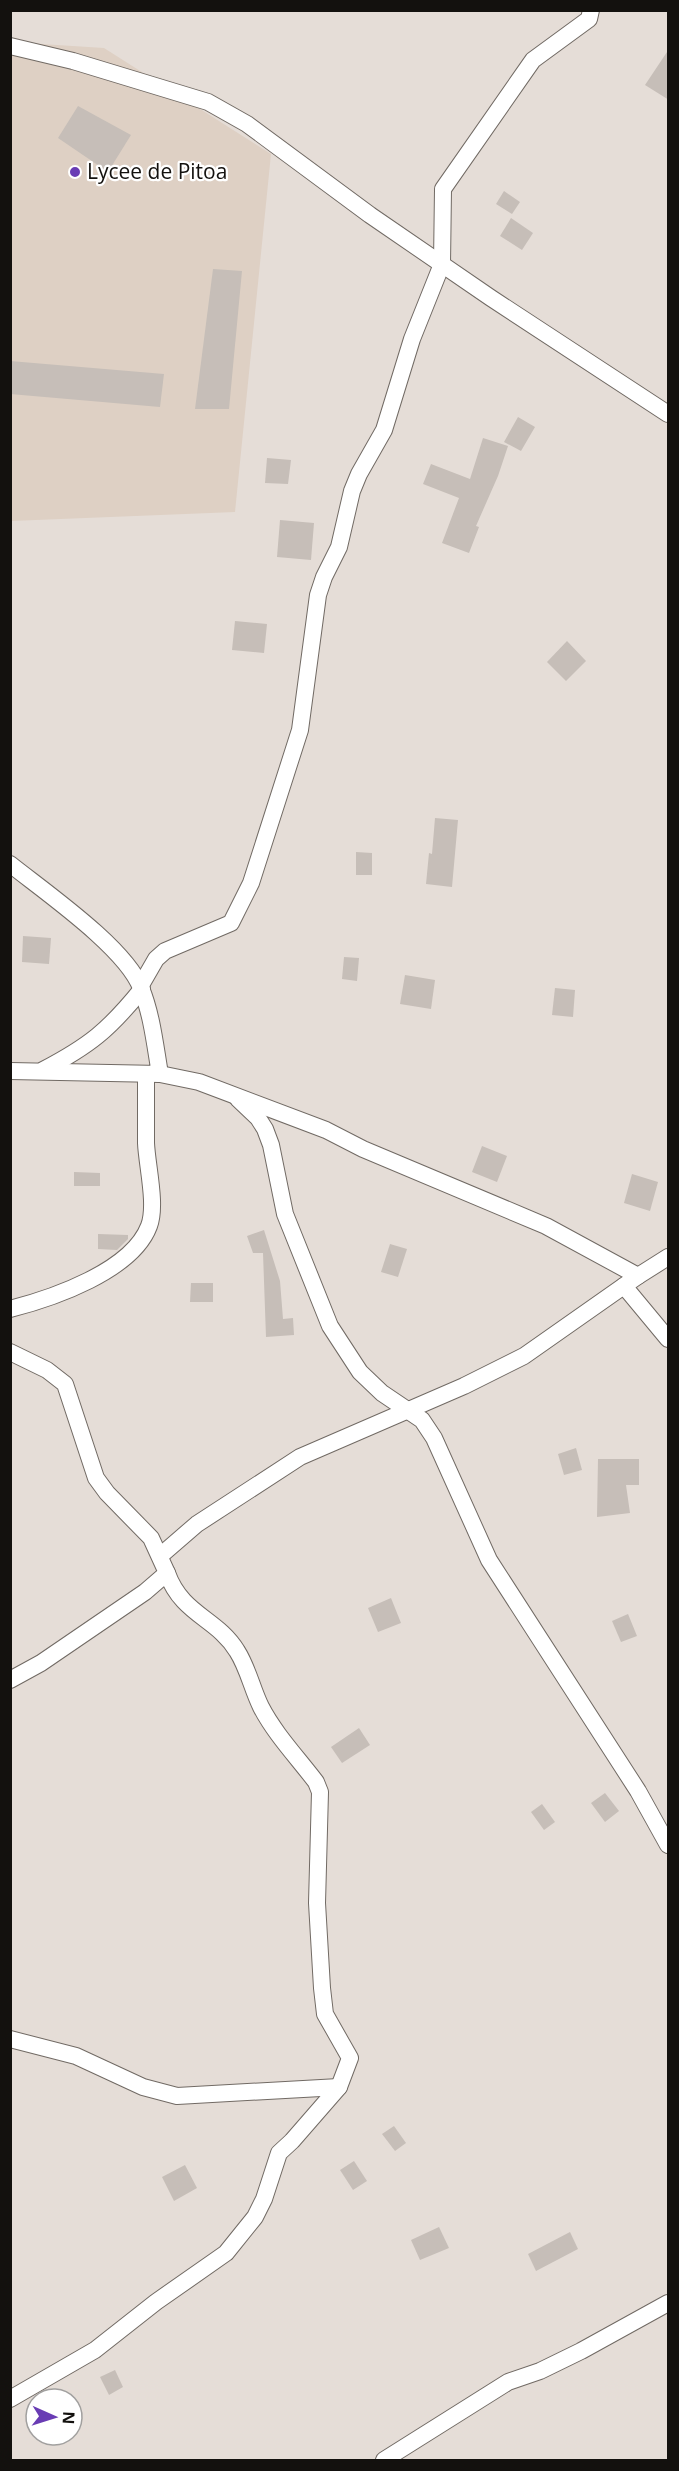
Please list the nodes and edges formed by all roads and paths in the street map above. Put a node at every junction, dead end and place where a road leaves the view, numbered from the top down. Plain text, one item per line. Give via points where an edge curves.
1 (591, 10) edge
2 (10, 46) edge
3 (442, 264) junction
4 (669, 414) edge
5 (10, 864) edge
6 (141, 987) junction
7 (10, 1071) edge
8 (39, 1072) junction
9 (153, 1074) junction
10 (233, 1095) junction
11 (669, 1257) edge
12 (638, 1276) junction
13 (624, 1286) junction
14 (10, 1309) edge
15 (669, 1339) edge
16 (10, 1352) edge
17 (410, 1410) junction
18 (160, 1556) junction
19 (167, 1573) junction
20 (10, 1680) edge
21 (669, 1845) edge
22 (10, 2039) edge
23 (339, 2087) junction
24 (669, 2303) edge
25 (10, 2399) edge
26 (384, 2460) edge

1 - 3 street via 589,19 533,60 443,189
2 - 3 street via 208,102 248,124
3 - 4 street
3 - 6 street via 412,339 384,430 352,491 339,547 318,595 300,730 251,883 231,923 165,951 156,959
5 - 6 street via 100,937
6 - 8 street via 108,1028 76,1053
6 - 9 street
7 - 8 street
8 - 9 street
9 - 10 street via 199,1082
9 - 14 street via 146,1142 150,1224 142,1240 94,1279 40,1302
10 - 12 street via 326,1130 546,1226
10 - 17 street via 266,1129 285,1214 330,1326 360,1371 382,1393
11 - 12 street
12 - 13 street
13 - 15 street
13 - 17 street via 524,1356
16 - 18 street via 47,1370 64,1384 96,1478 151,1538
17 - 18 street via 300,1458 197,1524
17 - 21 street via 422,1420 439,1446 489,1560
18 - 19 street
19 - 20 street via 41,1663
19 - 23 street via 183,1601 237,1650 270,1724 320,1792 317,1903 322,1988 326,2014 350,2058
22 - 23 street via 76,2056 143,2087 177,2096
23 - 25 street via 279,2153 255,2217 226,2253 95,2350
24 - 26 street via 581,2351 508,2382

